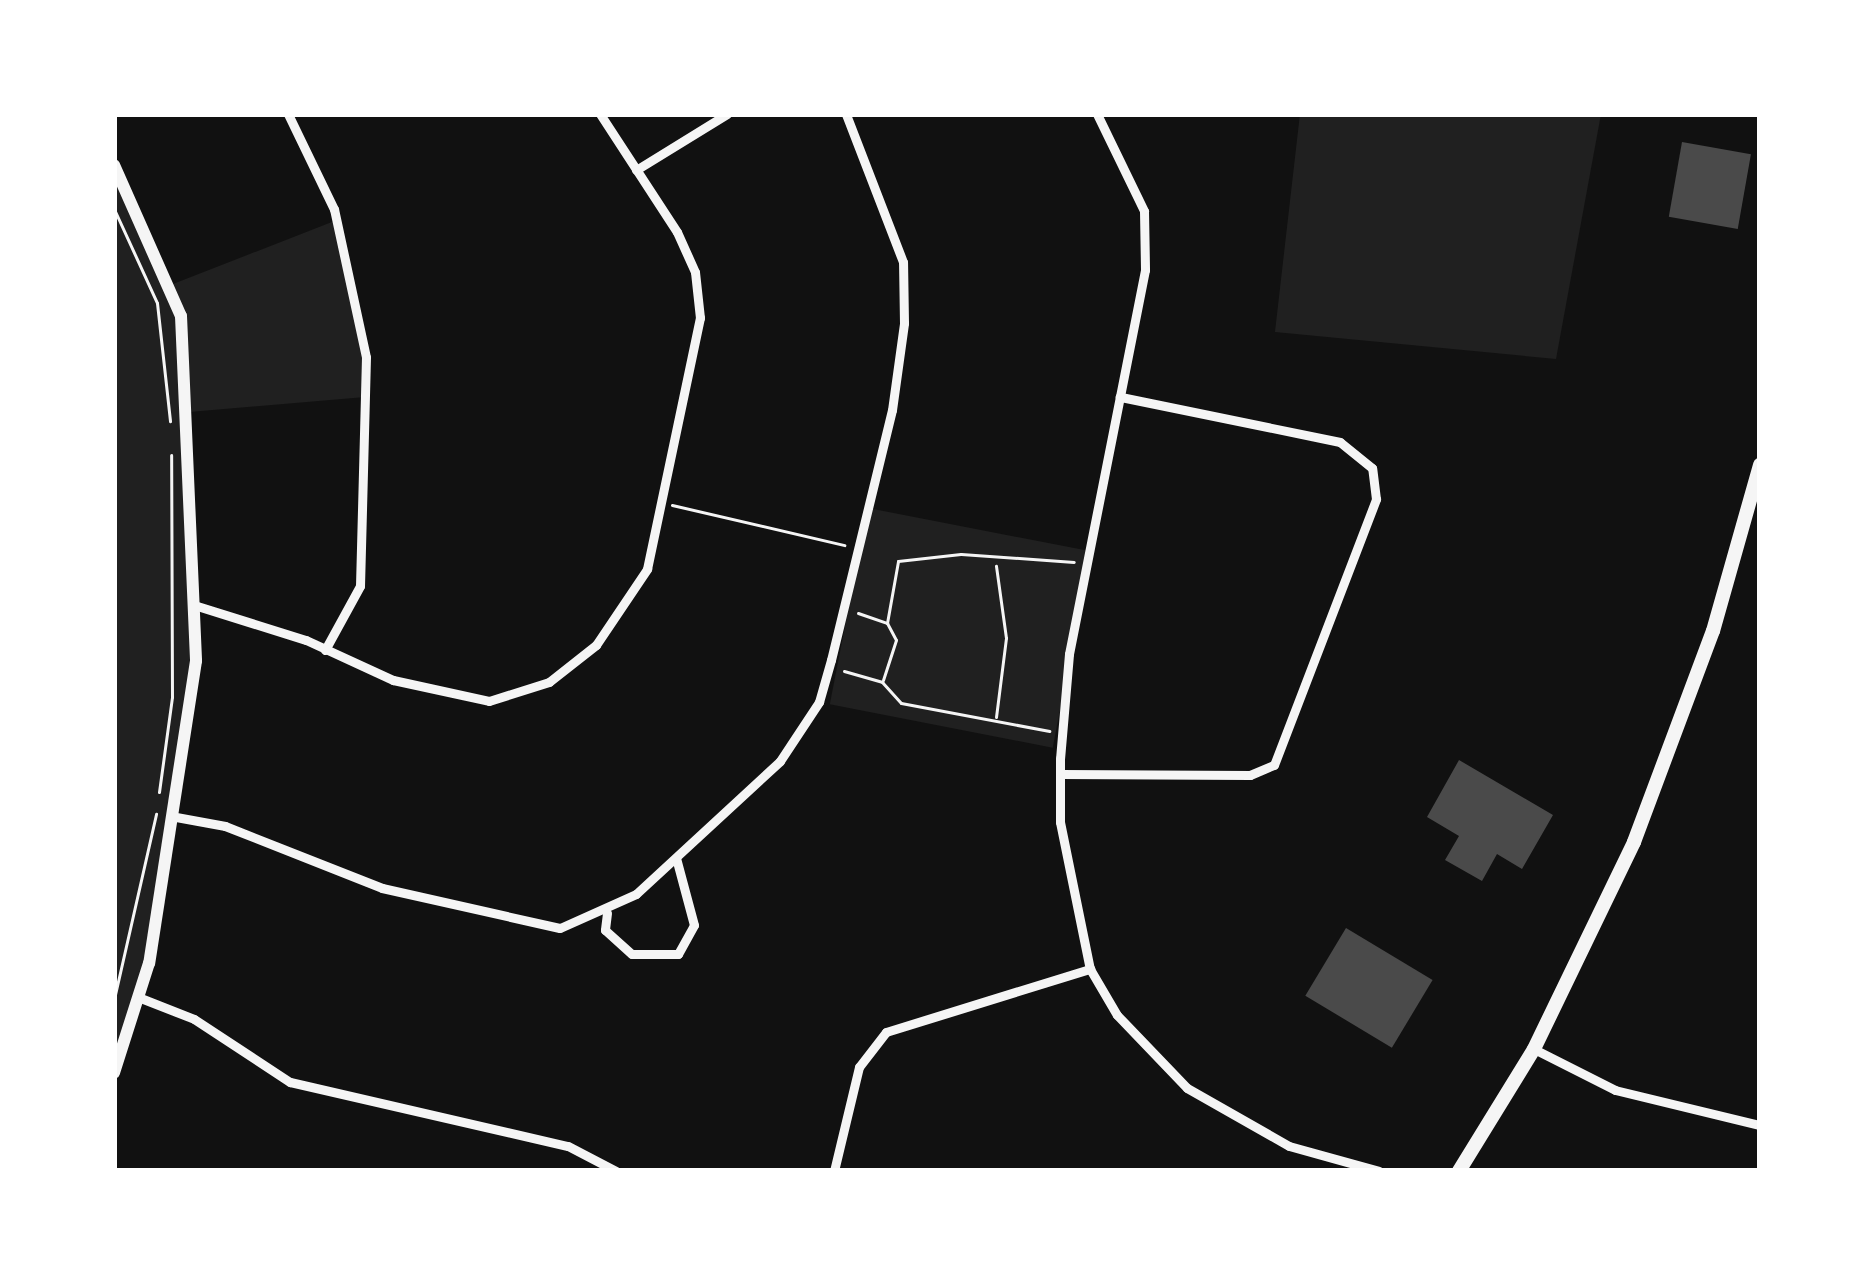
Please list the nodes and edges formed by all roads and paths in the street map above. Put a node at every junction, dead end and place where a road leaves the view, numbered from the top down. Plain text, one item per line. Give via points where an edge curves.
1 (288, 114) edge
2 (600, 114) edge
3 (728, 114) edge
4 (846, 114) edge
5 (1097, 114) edge
6 (114, 165) edge
7 (636, 170) junction
8 (114, 209) edge
9 (1120, 398) junction
10 (1760, 465) edge
11 (664, 503) junction
12 (860, 549) junction
13 (996, 562) junction
14 (1088, 564) junction
15 (194, 605) junction
16 (844, 609) junction
17 (887, 623) junction
18 (325, 650) junction
19 (829, 667) junction
20 (882, 682) junction
21 (996, 719) junction
22 (1063, 733) junction
23 (1061, 774) junction
24 (176, 818) junction
25 (676, 858) junction
26 (607, 913) junction
27 (1090, 969) junction
28 (138, 998) junction
29 (114, 999) edge
30 (1534, 1049) junction
31 (114, 1073) edge
32 (1760, 1125) edge
33 (616, 1171) edge
34 (834, 1171) edge
35 (1379, 1171) edge
36 (1459, 1171) edge

1 - 18 street via 334,209 365,357 360,586
2 - 7 street
3 - 7 street
4 - 12 street via 904,275 900,360
5 - 9 street via 1144,211 1145,270
6 - 15 street via 181,316
7 - 11 street via 677,232 698,290 694,375
8 - 29 path via 158,304 171,434 172,697 158,807
9 - 14 street
9 - 23 street via 1340,442 1372,468 1376,499 1274,765 1250,775
10 - 30 main road via 1658,783
11 - 12 path
11 - 18 street via 634,593 596,644 549,682 509,698 469,698 393,680
12 - 16 street
13 - 14 path
13 - 17 path via 961,554 898,560
13 - 21 path via 1006,638
14 - 22 street
15 - 18 street
15 - 24 street via 192,713
16 - 17 path
16 - 19 street
17 - 20 path via 896,640
19 - 20 path
19 - 25 street via 819,702 780,761
20 - 21 path via 901,703
21 - 22 path
22 - 23 street
23 - 27 street via 1060,822
24 - 26 street via 225,826 343,877 510,922 560,928
24 - 28 street
25 - 26 street
25 - 26 street via 694,925 678,954 632,954 604,931
27 - 34 street via 886,1032 860,1067
27 - 35 street via 1118,1015 1187,1088 1289,1146
28 - 31 street
28 - 33 street via 194,1019 290,1082 568,1146
30 - 32 street via 1615,1090
30 - 36 main road

